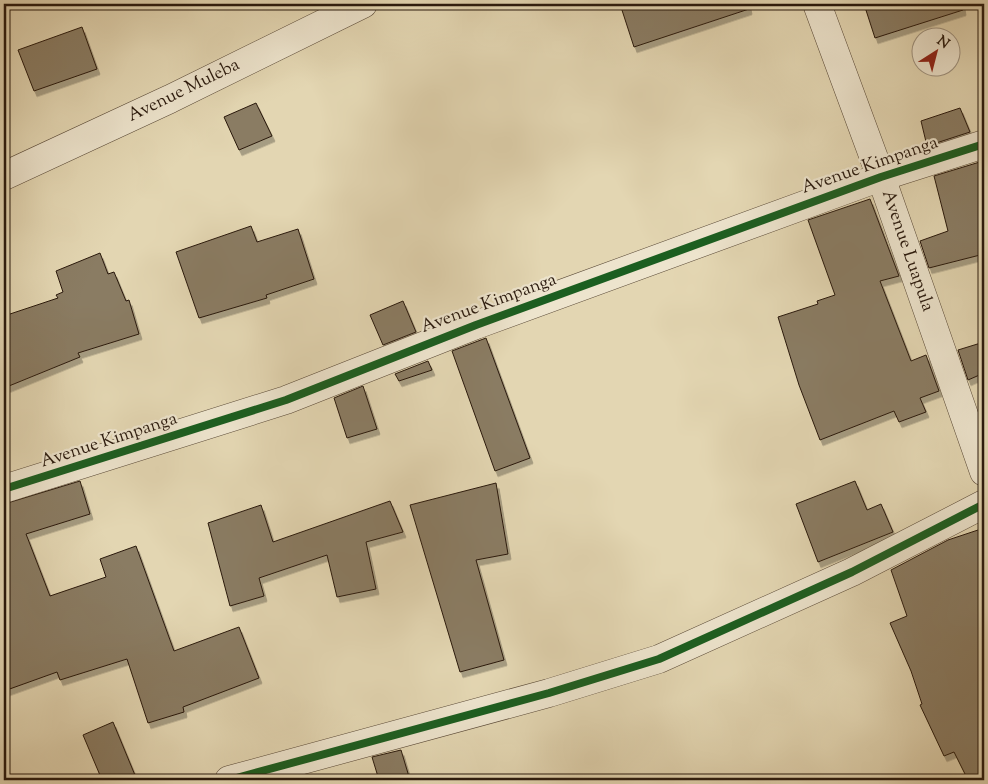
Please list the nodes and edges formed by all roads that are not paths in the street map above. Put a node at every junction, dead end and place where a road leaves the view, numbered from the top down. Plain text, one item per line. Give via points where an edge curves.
1 (363, 4) edge
2 (817, 4) edge
3 (984, 144) edge
4 (4, 176) edge
5 (881, 177) junction
6 (984, 472) edge
7 (4, 490) edge
8 (984, 504) edge
9 (229, 780) edge

1 - 4 street, Avenue Muleba
2 - 5 street, Avenue Luapula
3 - 5 street, Avenue Kimpanga
5 - 6 street, Avenue Luapula
5 - 7 street, Avenue Kimpanga via 476,325 286,400
8 - 9 street via 852,572 659,659 549,693

